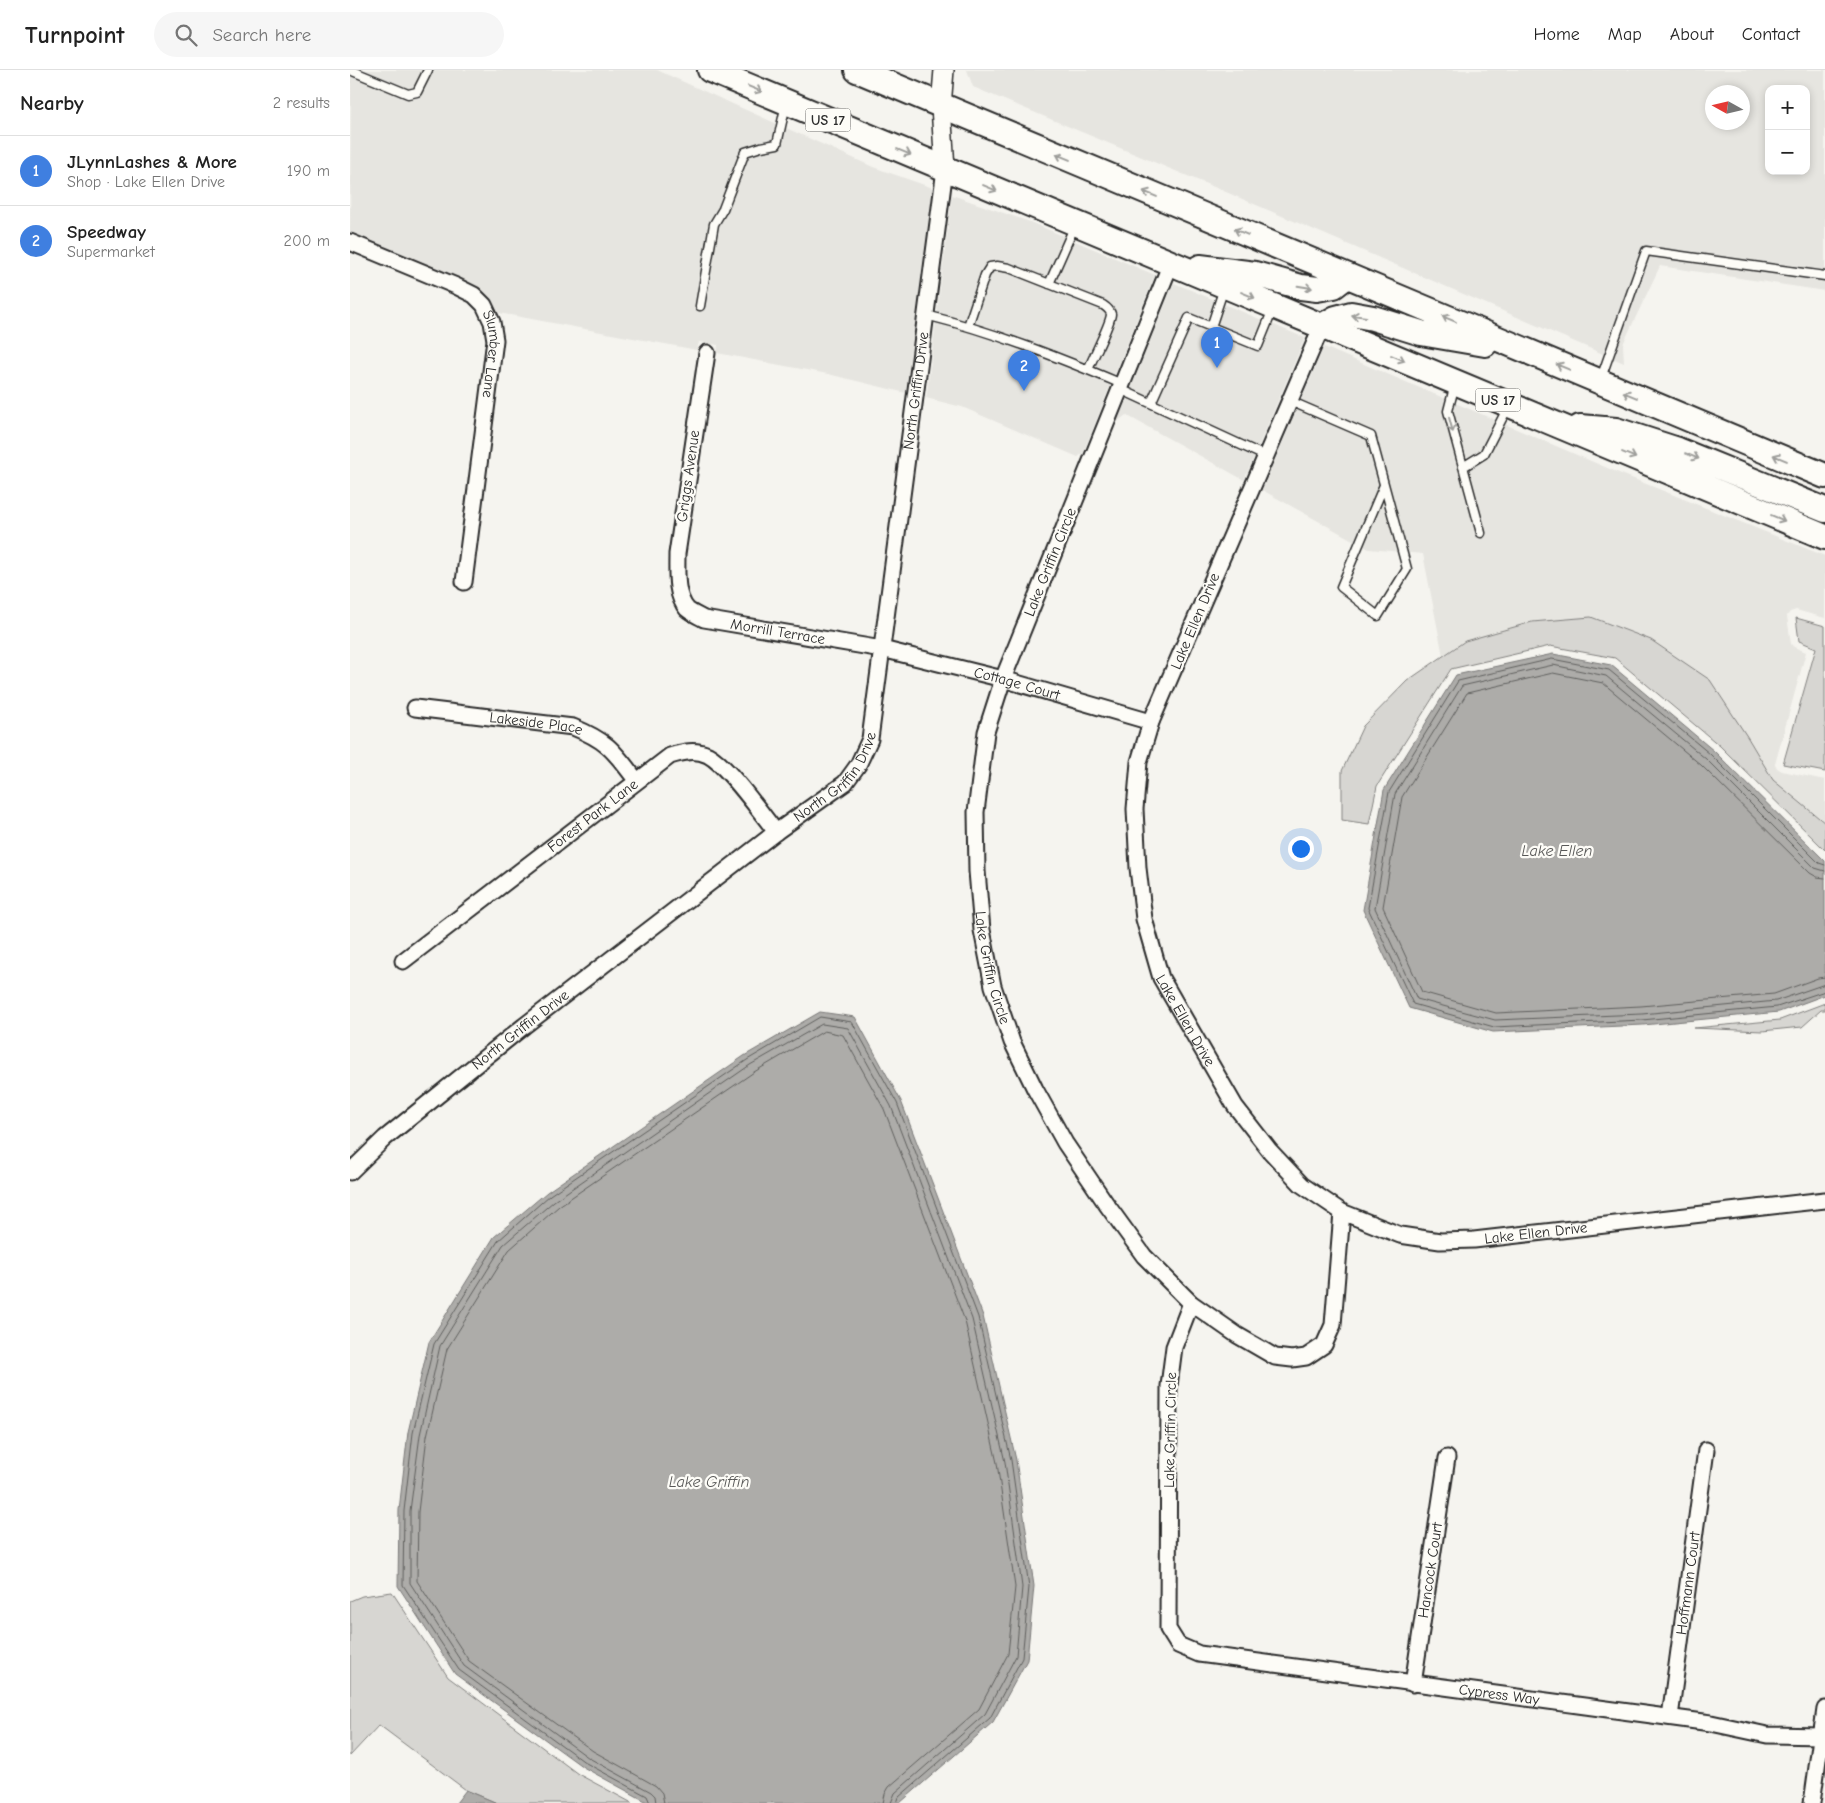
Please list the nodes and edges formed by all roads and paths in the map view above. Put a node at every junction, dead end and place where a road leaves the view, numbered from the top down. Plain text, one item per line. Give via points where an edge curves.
1 (350, 70) edge
2 (428, 70) edge
3 (710, 70) edge
4 (856, 70) edge
5 (944, 70) edge
6 (786, 102) junction
7 (940, 106) junction
8 (945, 169) junction
9 (1075, 224) junction
10 (350, 242) edge
11 (1171, 263) junction
12 (1346, 276) junction
13 (1825, 276) edge
14 (1049, 284) junction
15 (1225, 286) junction
16 (700, 306) dead end
17 (1274, 306) junction
18 (926, 316) junction
19 (968, 326) junction
20 (1322, 326) junction
21 (1211, 327) junction
22 (707, 352) dead end
23 (1526, 352) junction
24 (1088, 370) junction
25 (1456, 382) junction
26 (1599, 382) junction
27 (1121, 387) junction
28 (1290, 401) junction
29 (1151, 403) junction
30 (1509, 404) junction
31 (1560, 426) junction
32 (1265, 456) junction
33 (1463, 467) junction
34 (1825, 476) edge
35 (1384, 485) junction
36 (1825, 510) edge
37 (1480, 533) dead end
38 (1825, 537) edge
39 (464, 582) dead end
40 (681, 599) joint
41 (882, 649) junction
42 (1002, 679) junction
43 (415, 708) dead end
44 (1151, 722) junction
45 (636, 780) junction
46 (776, 832) junction
47 (403, 961) dead end
48 (350, 1172) edge
49 (1825, 1200) edge
50 (1342, 1212) junction
51 (1191, 1303) junction
52 (1706, 1450) dead end
53 (1447, 1458) dead end
54 (1178, 1645) joint
55 (1414, 1684) junction
56 (1825, 1709) edge
57 (1670, 1717) junction
58 (1821, 1736) junction
59 (1812, 1803) edge

1 - 2 lane via 408,94 417,92
3 -> 6 main road, US 17
4 - 7 main road
5 - 7 street
6 -> 8 main road, US 17
6 - 16 lane via 777,144 745,152 714,224
7 - 8 street
12 -> 7 main road
8 -> 9 main road, US 17
8 - 18 street, North Griffin Drive
9 - 11 main road, US 17
9 - 14 lane
10 - 39 street, Slumber Lane via 474,295 492,322 495,340
11 -> 12 main road via 1255,274 1317,289 1334,286
11 - 15 main road, US 17
11 - 27 street, Lake Griffin Circle
23 -> 12 main road
13 - 26 lane via 1646,251
14 - 19 lane via 1009,268 990,267
14 - 24 lane via 1103,305 1111,313
15 -> 17 main road, US 17
15 - 21 lane
17 - 20 main road, US 17
17 - 21 lane via 1258,346
18 - 19 lane
18 - 41 street, North Griffin Drive
19 - 24 lane
23 -> 20 main road via 1421,333 1352,314
20 -> 25 main road, US 17
20 - 28 street, Lake Ellen Drive
21 - 29 lane via 1189,318
22 - 40 street, Griggs Avenue via 677,554
26 -> 23 main road
24 - 27 lane
25 - 30 main road, US 17
25 -> 33 lane via 1448,410
34 -> 26 main road
27 - 29 lane
27 - 42 street, Lake Griffin Circle
28 - 32 street, Lake Ellen Drive
28 - 35 lane via 1371,436
29 - 32 lane
30 - 31 main road, US 17
30 - 33 lane via 1484,454
31 -> 36 main road via 1616,430 1678,450
31 -> 38 main road, US 17
32 - 44 street, Lake Ellen Drive
33 - 37 lane
35 - 35 lane via 1407,569 1378,616 1341,586
40 - 41 street, Morrill Terrace via 688,610 704,619
41 - 42 street, Cottage Court
41 - 46 street, North Griffin Drive via 870,739 858,765 845,783
42 - 44 street, Cottage Court
42 - 51 street, Lake Griffin Circle via 986,732 976,812 982,930 993,986 1012,1042 1065,1143 1144,1256
43 - 45 street, Lakeside Place via 573,727 611,748
44 - 50 street, Lake Ellen Drive via 1139,762 1135,809 1144,919 1161,978 1234,1106 1302,1185
45 - 46 street, Forest Park Lane via 670,756 687,751 708,755 722,766
45 - 47 street, Forest Park Lane
46 - 48 street, North Griffin Drive via 524,1026 385,1138
49 - 50 street, Lake Ellen Drive via 1440,1241 1400,1235
50 - 51 street via 1333,1325 1324,1345 1306,1357 1276,1357
51 - 54 street, Lake Griffin Circle via 1174,1347 1169,1386 1168,1630
52 - 57 street, Hoffmann Court
53 - 55 street, Hancock Court
54 - 55 street, Cypress Way via 1199,1654
55 - 57 street, Cypress Way
56 - 58 street
57 - 58 street, Cypress Way via 1711,1722 1766,1735
58 - 59 street

